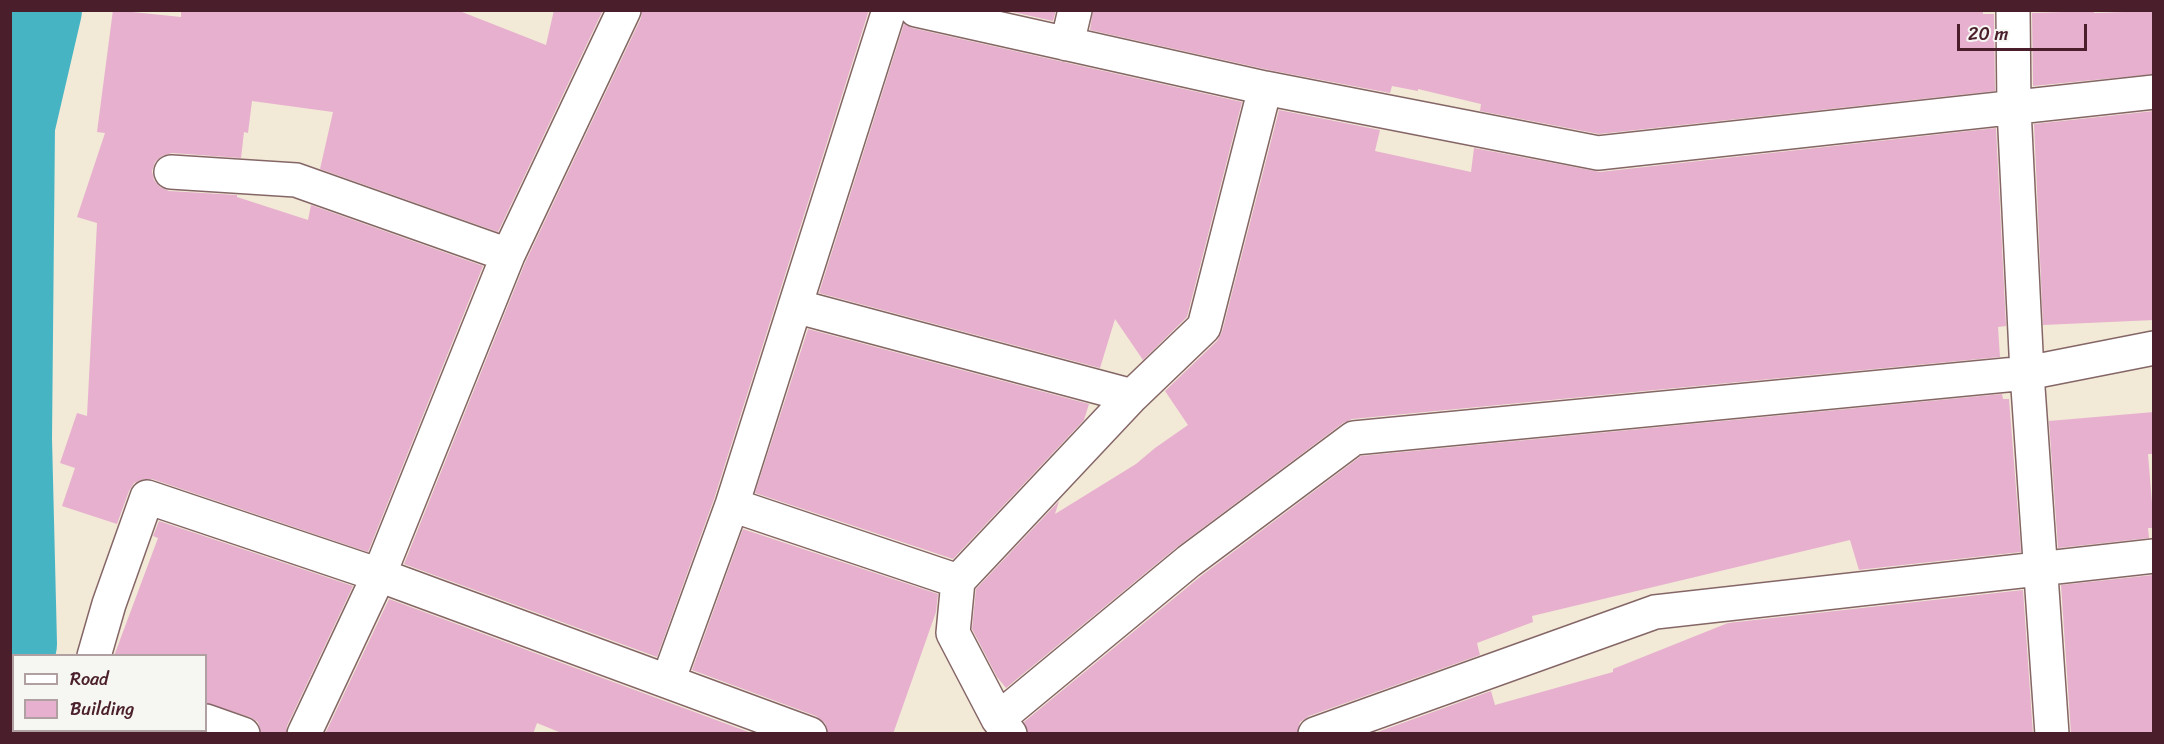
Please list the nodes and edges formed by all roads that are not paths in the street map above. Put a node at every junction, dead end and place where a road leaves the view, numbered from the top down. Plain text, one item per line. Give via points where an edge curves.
1 (624, 10) edge
2 (889, 10) edge
3 (916, 10) edge
4 (1075, 10) edge
5 (2013, 10) edge
6 (1067, 44) junction
7 (1265, 88) junction
8 (2154, 93) edge
9 (2014, 109) junction
10 (171, 172) dead end
11 (508, 255) junction
12 (795, 306) junction
13 (2154, 348) edge
14 (2027, 373) junction
15 (1132, 396) junction
16 (732, 504) junction
17 (2154, 556) edge
18 (2042, 568) junction
19 (380, 575) junction
20 (958, 581) junction
21 (95, 654) edge
22 (668, 681) junction
23 (207, 721) edge
24 (1004, 726) edge
25 (243, 734) edge
26 (304, 734) edge
27 (810, 734) edge
28 (1315, 734) edge
29 (2052, 734) edge

1 - 11 street
2 - 12 street
3 - 6 street
4 - 6 street
5 - 9 street
6 - 7 street
7 - 9 street via 1598,153
7 - 15 street via 1204,327
8 - 9 street
9 - 14 street
10 - 11 street via 296,180
11 - 19 street
12 - 15 street
12 - 16 street
13 - 14 street
14 - 18 street
14 - 24 street via 1354,438 1189,561
15 - 20 street
16 - 20 street
16 - 22 street
17 - 18 street
18 - 28 street via 1655,612
18 - 29 street
19 - 21 street via 147,496
19 - 22 street
19 - 26 street
20 - 24 street via 953,633
22 - 27 street
23 - 25 street

